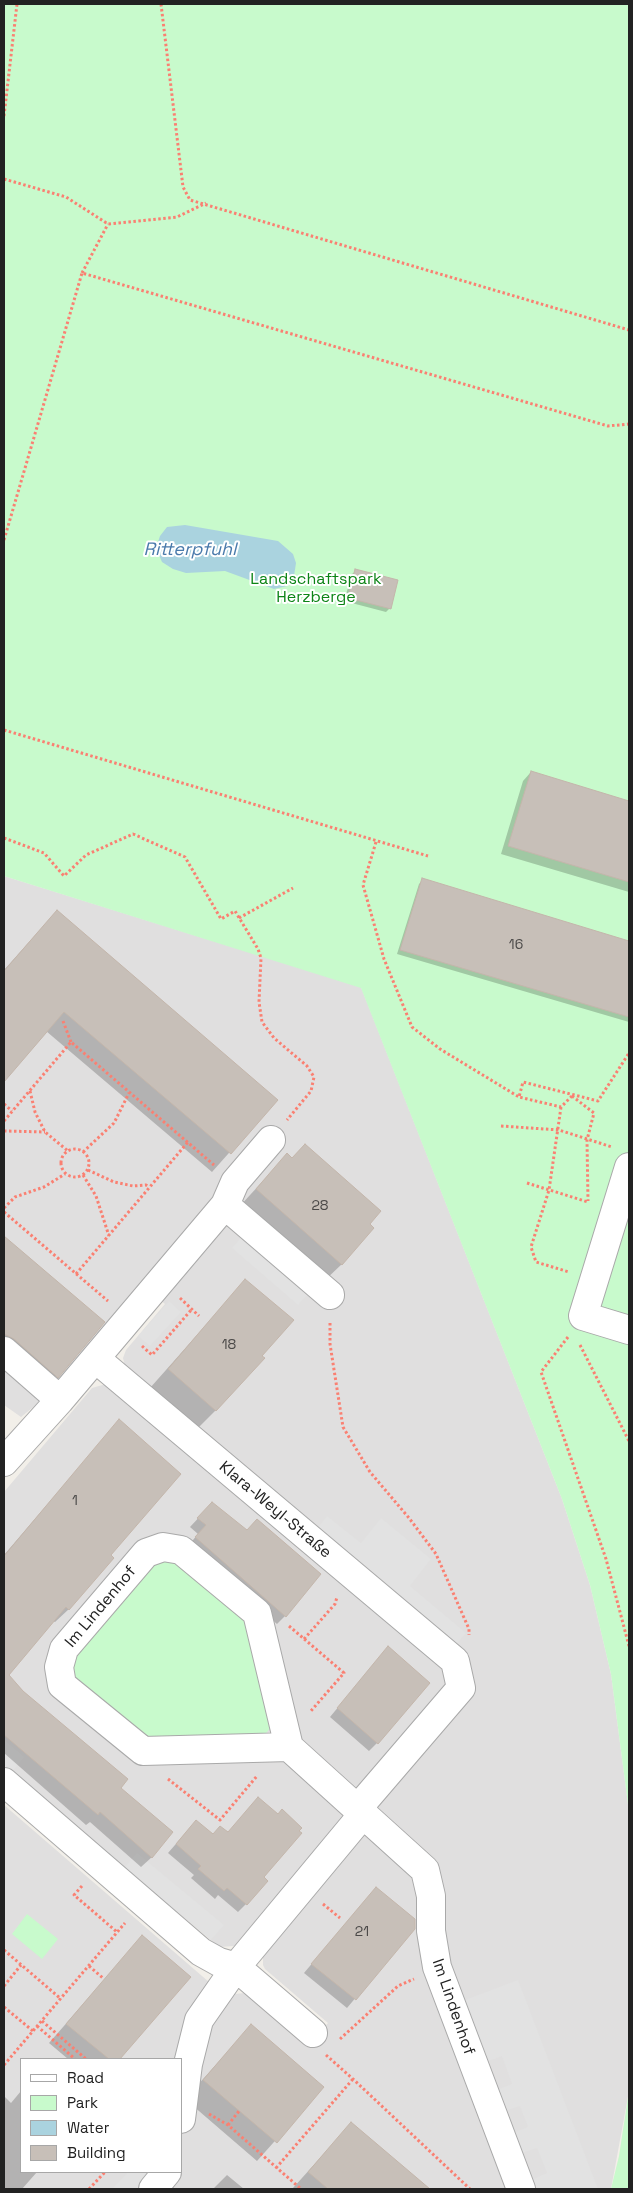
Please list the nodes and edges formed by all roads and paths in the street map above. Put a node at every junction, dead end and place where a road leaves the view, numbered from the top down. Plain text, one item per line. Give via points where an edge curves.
1 (17, 4) edge
2 (161, 4) edge
3 (4, 116) edge
4 (4, 179) edge
5 (206, 203) junction
6 (108, 224) junction
7 (82, 273) junction
8 (629, 330) edge
9 (629, 424) edge
10 (4, 540) edge
11 (4, 730) edge
12 (4, 838) edge
13 (376, 842) junction
14 (428, 856) dead end
15 (293, 888) dead end
16 (239, 918) junction
17 (63, 1021) dead end
18 (71, 1042) junction
19 (629, 1053) edge
20 (30, 1090) junction
21 (130, 1093) junction
22 (572, 1096) junction
23 (519, 1097) junction
24 (4, 1104) edge
25 (561, 1107) junction
26 (12, 1111) junction
27 (4, 1121) edge
28 (501, 1126) dead end
29 (559, 1130) junction
30 (4, 1131) edge
31 (45, 1132) junction
32 (271, 1140) joint
33 (587, 1140) junction
34 (188, 1142) junction
35 (68, 1152) junction
36 (83, 1152) junction
37 (625, 1159) edge
38 (88, 1170) junction
39 (66, 1173) junction
40 (83, 1175) junction
41 (527, 1184) dead end
42 (149, 1188) junction
43 (550, 1190) junction
44 (230, 1194) junction
45 (588, 1202) junction
46 (4, 1208) edge
47 (585, 1210) dead end
48 (4, 1212) edge
49 (109, 1236) junction
50 (570, 1263) dead end
51 (567, 1272) junction
52 (76, 1274) junction
53 (595, 1281) junction
54 (330, 1295) joint
55 (179, 1298) dead end
56 (192, 1309) junction
57 (200, 1316) dead end
58 (129, 1319) junction
59 (578, 1324) junction
60 (629, 1330) edge
61 (4, 1351) edge
62 (152, 1355) dead end
63 (96, 1359) junction
64 (60, 1400) junction
65 (629, 1441) edge
66 (4, 1462) edge
67 (350, 1573) junction
68 (282, 1620) dead end
69 (304, 1639) junction
70 (629, 1646) edge
71 (455, 1662) junction
72 (286, 1744) junction
73 (167, 1778) dead end
74 (4, 1782) edge
75 (361, 1810) junction
76 (100, 1865) junction
77 (120, 1928) dead end
78 (117, 1932) junction
79 (4, 1950) edge
80 (21, 1965) junction
81 (89, 1966) junction
82 (236, 1967) junction
83 (104, 1979) dead end
84 (443, 1985) junction
85 (4, 1986) edge
86 (61, 1999) junction
87 (4, 2006) edge
88 (42, 2021) junction
89 (37, 2026) junction
90 (33, 2031) junction
91 (327, 2041) junction
92 (74, 2058) edge
93 (85, 2058) edge
94 (4, 2065) edge
95 (353, 2079) junction
96 (239, 2111) dead end
97 (182, 2114) edge
98 (228, 2125) junction
99 (276, 2168) junction
100 (104, 2173) edge
101 (165, 2173) edge
102 (89, 2189) edge
103 (154, 2189) edge
104 (301, 2189) edge
105 (470, 2189) edge
106 (521, 2189) edge

1 - 3 path
2 - 5 path via 183,187 190,200
4 - 6 path via 66,197
5 - 6 path via 177,217
5 - 8 path
6 - 7 path
7 - 9 path via 608,426
7 - 10 path
11 - 13 path
12 - 16 path via 44,853 64,876 86,855 133,834 185,857 221,919 235,911
13 - 14 path
13 - 23 path via 363,885 384,959 412,1027
15 - 16 path
16 - 32 path via 261,958 259,1002 262,1022 314,1077 311,1091
17 - 18 path
18 - 20 path
18 - 21 path
19 - 22 path via 598,1101
20 - 26 path
20 - 31 path via 35,1112
21 - 34 path
21 - 36 path via 114,1123
22 - 23 path via 524,1082
22 - 25 path
22 - 33 path via 594,1113
23 - 25 path
24 - 26 path
25 - 29 path
26 - 27 path
28 - 29 path
29 - 33 path
29 - 43 path
30 - 31 path
31 - 35 path
32 - 44 street
33 - 37 path
33 - 45 path
34 - 42 path
34 - 44 path
35 - 36 path via 74,1149
35 - 39 path via 61,1160
36 - 38 path via 88,1158
37 - 53 street
38 - 40 path
38 - 42 path via 114,1182
39 - 40 path via 74,1177
39 - 46 path via 44,1187 15,1197
40 - 49 path via 96,1196
41 - 43 path
42 - 49 path
43 - 45 path
43 - 51 path via 531,1247 536,1262
44 - 54 street
44 - 58 street
45 - 47 path
48 - 52 path
49 - 52 path
50 - 51 path
51 - 53 path
52 - 58 path
53 - 59 street
54 - 71 path via 330,1344 342,1427 370,1472 436,1554 469,1629 467,1650
55 - 56 path
56 - 57 path
56 - 62 path
58 - 63 street
59 - 60 street
59 - 65 path
59 - 70 path via 541,1372 606,1559
61 - 64 street
63 - 64 street
63 - 67 street, Klara-Weyl-Straße
64 - 66 street
67 - 69 path via 340,1586 335,1604
67 - 71 street, Klara-Weyl-Straße
68 - 69 path
69 - 72 path via 344,1673
71 - 75 street via 461,1688
72 - 72 street, Im Lindenhof via 256,1613 181,1550 163,1547 146,1553 64,1648 60,1667 62,1685 143,1751
72 - 73 path via 220,1820
72 - 75 street, Im Lindenhof
74 - 76 street
75 - 82 street
75 - 84 street, Im Lindenhof via 425,1870 431,1896 432,1940
76 - 78 path via 74,1895
76 - 82 street via 202,1952
77 - 78 path
78 - 81 path
79 - 80 path
80 - 85 path
80 - 86 path
81 - 83 path
81 - 86 path
82 - 91 street
82 - 97 street via 199,2020 188,2064
84 - 91 path via 416,1979 398,1986
84 - 106 street, Im Lindenhof
86 - 88 path
87 - 90 path
88 - 89 path
88 - 93 path
89 - 90 path
89 - 92 path
90 - 94 path
91 - 95 path via 324,2054
95 - 99 path
95 - 105 path
96 - 98 path
97 - 98 path via 215,2116
98 - 99 path
99 - 104 path
100 - 102 path
101 - 103 street

